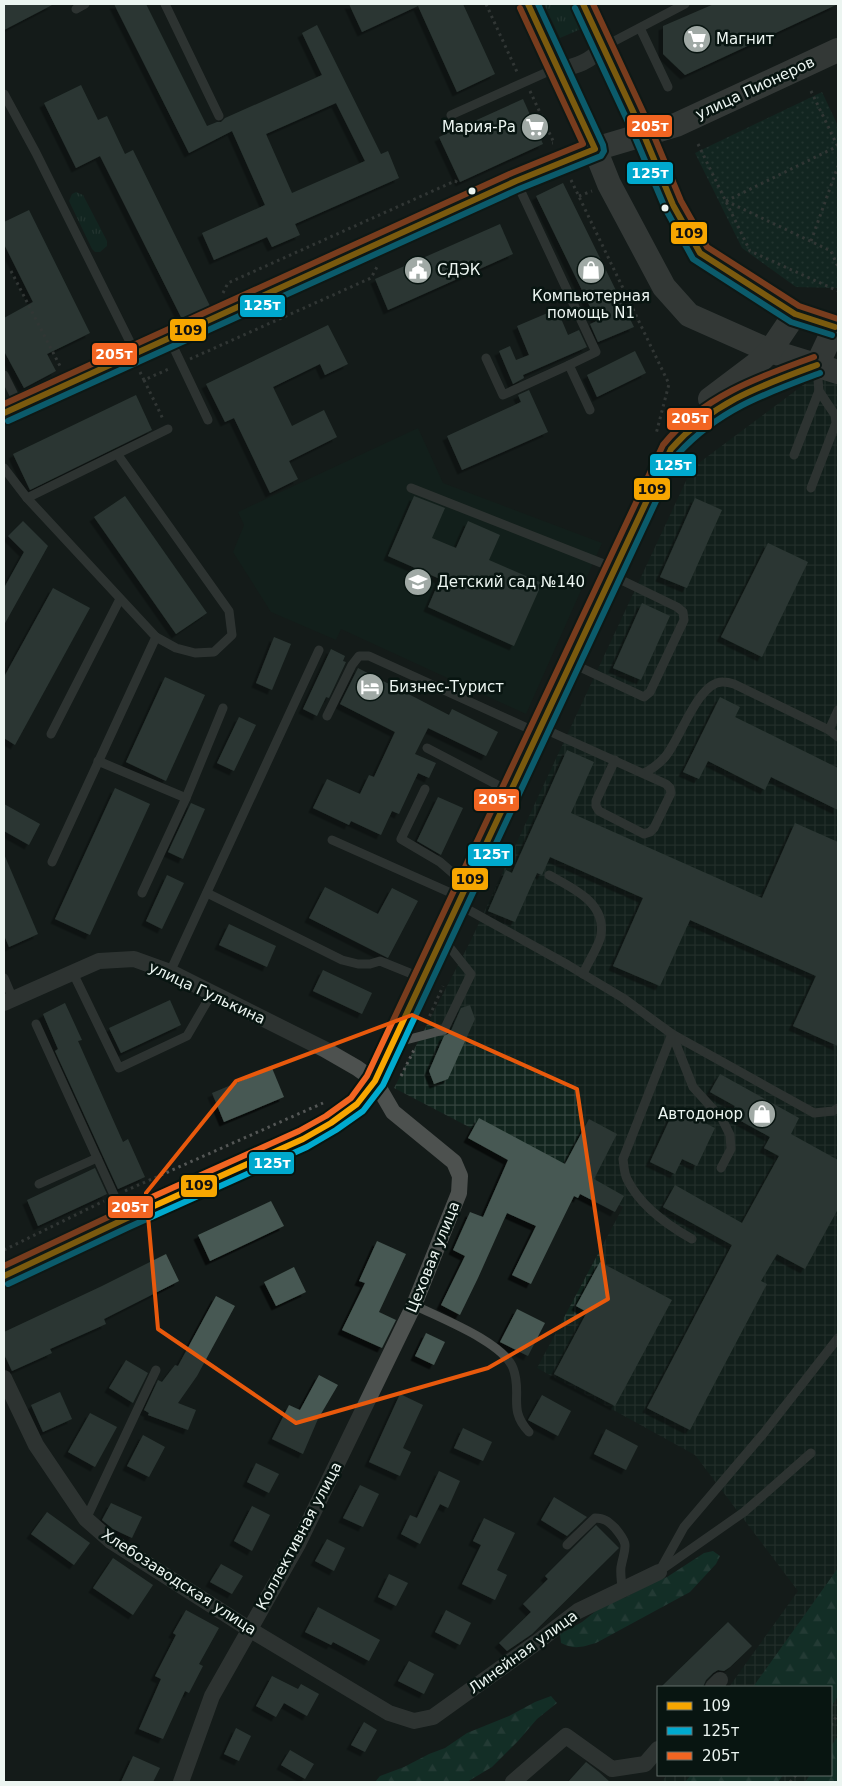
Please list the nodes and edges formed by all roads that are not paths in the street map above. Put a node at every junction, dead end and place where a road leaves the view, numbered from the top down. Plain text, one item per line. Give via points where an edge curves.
1 (85, 4) edge
2 (165, 4) edge
3 (528, 4) edge
4 (583, 4) edge
5 (685, 4) edge
6 (76, 9) dead end
7 (640, 28) junction
8 (602, 47) junction
9 (838, 50) edge
10 (558, 70) junction
11 (668, 87) dead end
12 (4, 94) edge
13 (451, 115) dead end
14 (219, 116) dead end
15 (643, 133) junction
16 (595, 149) junction
17 (516, 181) junction
18 (795, 314) junction
19 (837, 326) edge
20 (170, 339) junction
21 (770, 351) junction
22 (486, 358) dead end
23 (137, 360) junction
24 (569, 365) junction
25 (827, 369) edge
26 (4, 375) edge
27 (819, 391) junction
28 (11, 409) edge
29 (590, 410) dead end
30 (208, 420) dead end
31 (168, 429) road end
32 (684, 433) junction
33 (794, 454) dead end
34 (118, 455) junction
35 (5, 474) edge
36 (410, 488) dead end
37 (811, 488) dead end
38 (27, 498) junction
39 (613, 572) junction
40 (120, 599) junction
41 (156, 637) junction
42 (319, 650) dead end
43 (570, 662) junction
44 (223, 708) dead end
45 (838, 710) edge
46 (327, 716) dead end
47 (538, 730) junction
48 (828, 730) junction
49 (51, 734) dead end
50 (838, 737) edge
51 (427, 748) dead end
52 (615, 760) junction
53 (98, 761) junction
54 (644, 773) junction
55 (425, 789) dead end
56 (509, 792) junction
57 (186, 798) junction
58 (332, 840) dead end
59 (52, 862) dead end
60 (549, 874) dead end
61 (142, 892) dead end
62 (207, 893) junction
63 (462, 894) junction
64 (442, 936) junction
65 (170, 972) junction
66 (73, 973) junction
67 (582, 974) junction
68 (4, 978) edge
69 (422, 978) junction
70 (212, 993) junction
71 (8, 1001) edge
72 (36, 1024) dead end
73 (672, 1034) junction
74 (393, 1043) junction
75 (375, 1081) junction
76 (838, 1108) edge
77 (97, 1158) junction
78 (721, 1168) dead end
79 (39, 1184) dead end
80 (125, 1219) junction
81 (692, 1239) dead end
82 (4, 1276) edge
83 (414, 1305) junction
84 (838, 1338) edge
85 (156, 1370) dead end
86 (382, 1372) joint
87 (4, 1378) edge
88 (530, 1432) dead end
89 (811, 1453) dead end
90 (86, 1519) junction
91 (567, 1546) dead end
92 (659, 1572) junction
93 (622, 1590) junction
94 (249, 1629) junction
95 (389, 1713) joint
96 (657, 1750) edge
97 (181, 1782) edge
98 (513, 1782) edge

1 - 6 lane
2 - 14 lane
3 - 10 main road
4 - 8 main road
5 - 7 lane
7 - 8 lane
7 - 11 lane
8 - 10 street via 585,62
8 - 15 main road
9 - 15 main road, улица Пионеров via 676,125
10 - 13 lane
10 - 16 main road
12 - 23 lane
15 - 16 main road, улица Пионеров
15 - 18 main road via 673,205 700,254
16 - 17 main road, улица Пионеров
16 - 21 main road via 613,192 664,287 689,315
17 - 20 main road, улица Пионеров
17 - 24 lane via 596,352
18 - 19 main road
18 - 21 main road
19 - 25 main road
20 - 23 main road, улица Пионеров
20 - 30 lane
21 - 25 main road
21 - 32 main road via 707,401
22 - 24 lane via 503,394
23 - 28 main road, улица Пионеров
24 - 29 lane
25 - 27 lane
25 - 32 main road via 755,389 701,418
26 - 28 lane
27 - 33 lane
27 - 37 lane via 835,415 836,423
31 - 34 lane
32 - 39 main road via 671,449
34 - 38 lane
34 - 41 lane via 229,611 232,636 214,652 186,651
35 - 38 lane
36 - 39 lane
38 - 40 lane
39 - 43 main road
39 - 43 lane via 683,612 684,620 650,692 644,697 637,695
40 - 41 lane
40 - 49 lane
41 - 53 lane
42 - 62 lane
43 - 47 main road
44 - 57 lane
45 - 48 lane
46 - 47 lane via 352,665 359,656 369,656
47 - 52 lane
47 - 56 main road
48 - 50 lane
48 - 54 lane via 722,681 698,698 666,756
51 - 56 lane
52 - 54 lane
52 - 54 lane via 596,806 599,811 644,834 654,828 671,793 666,784
53 - 57 lane
53 - 59 lane
55 - 63 lane via 401,839 440,862 455,876
56 - 63 main road
57 - 61 lane
58 - 63 lane
60 - 67 lane via 582,893 594,905 600,919 601,936
62 - 65 lane
62 - 69 lane via 342,960 358,964 380,961
63 - 64 main road
63 - 67 lane
64 - 69 main road
64 - 74 lane via 471,974 444,1030
65 - 66 street, улица Гулькина via 134,959 124,959 99,962
65 - 70 street, улица Гулькина
66 - 70 lane via 119,1068 187,1036
66 - 71 street, улица Гулькина
67 - 73 lane via 623,998
68 - 71 lane
69 - 74 main road
70 - 75 street, улица Гулькина via 324,1049
72 - 77 lane
73 - 76 lane via 814,1113 833,1112
73 - 78 lane via 693,1087 722,1119 730,1135 731,1149
73 - 81 lane via 622,1159 626,1177 638,1196 672,1228
74 - 75 main road
75 - 80 main road via 357,1104 332,1123
75 - 83 street, Цеховая улица via 393,1112 454,1162 460,1176 459,1193
77 - 79 lane
77 - 80 lane
80 - 82 main road
83 - 86 street, Цеховая улица
83 - 88 lane via 490,1343 506,1356 513,1368 516,1384 516,1411 520,1423
84 - 92 lane via 684,1527
85 - 90 lane
86 - 94 street, Коллективная улица via 298,1544
87 - 90 street, Хлебозаводская улица via 36,1445
89 - 92 lane via 744,1512
90 - 94 street, Хлебозаводская улица via 111,1541
91 - 93 lane via 595,1518 603,1518 625,1540
92 - 93 street, Линейная улица
93 - 95 street, Линейная улица via 578,1611 433,1718 414,1721
94 - 95 street, Хлебозаводская улица
94 - 97 street, Коллективная улица via 212,1696
96 - 98 street via 645,1764 612,1768 566,1736

